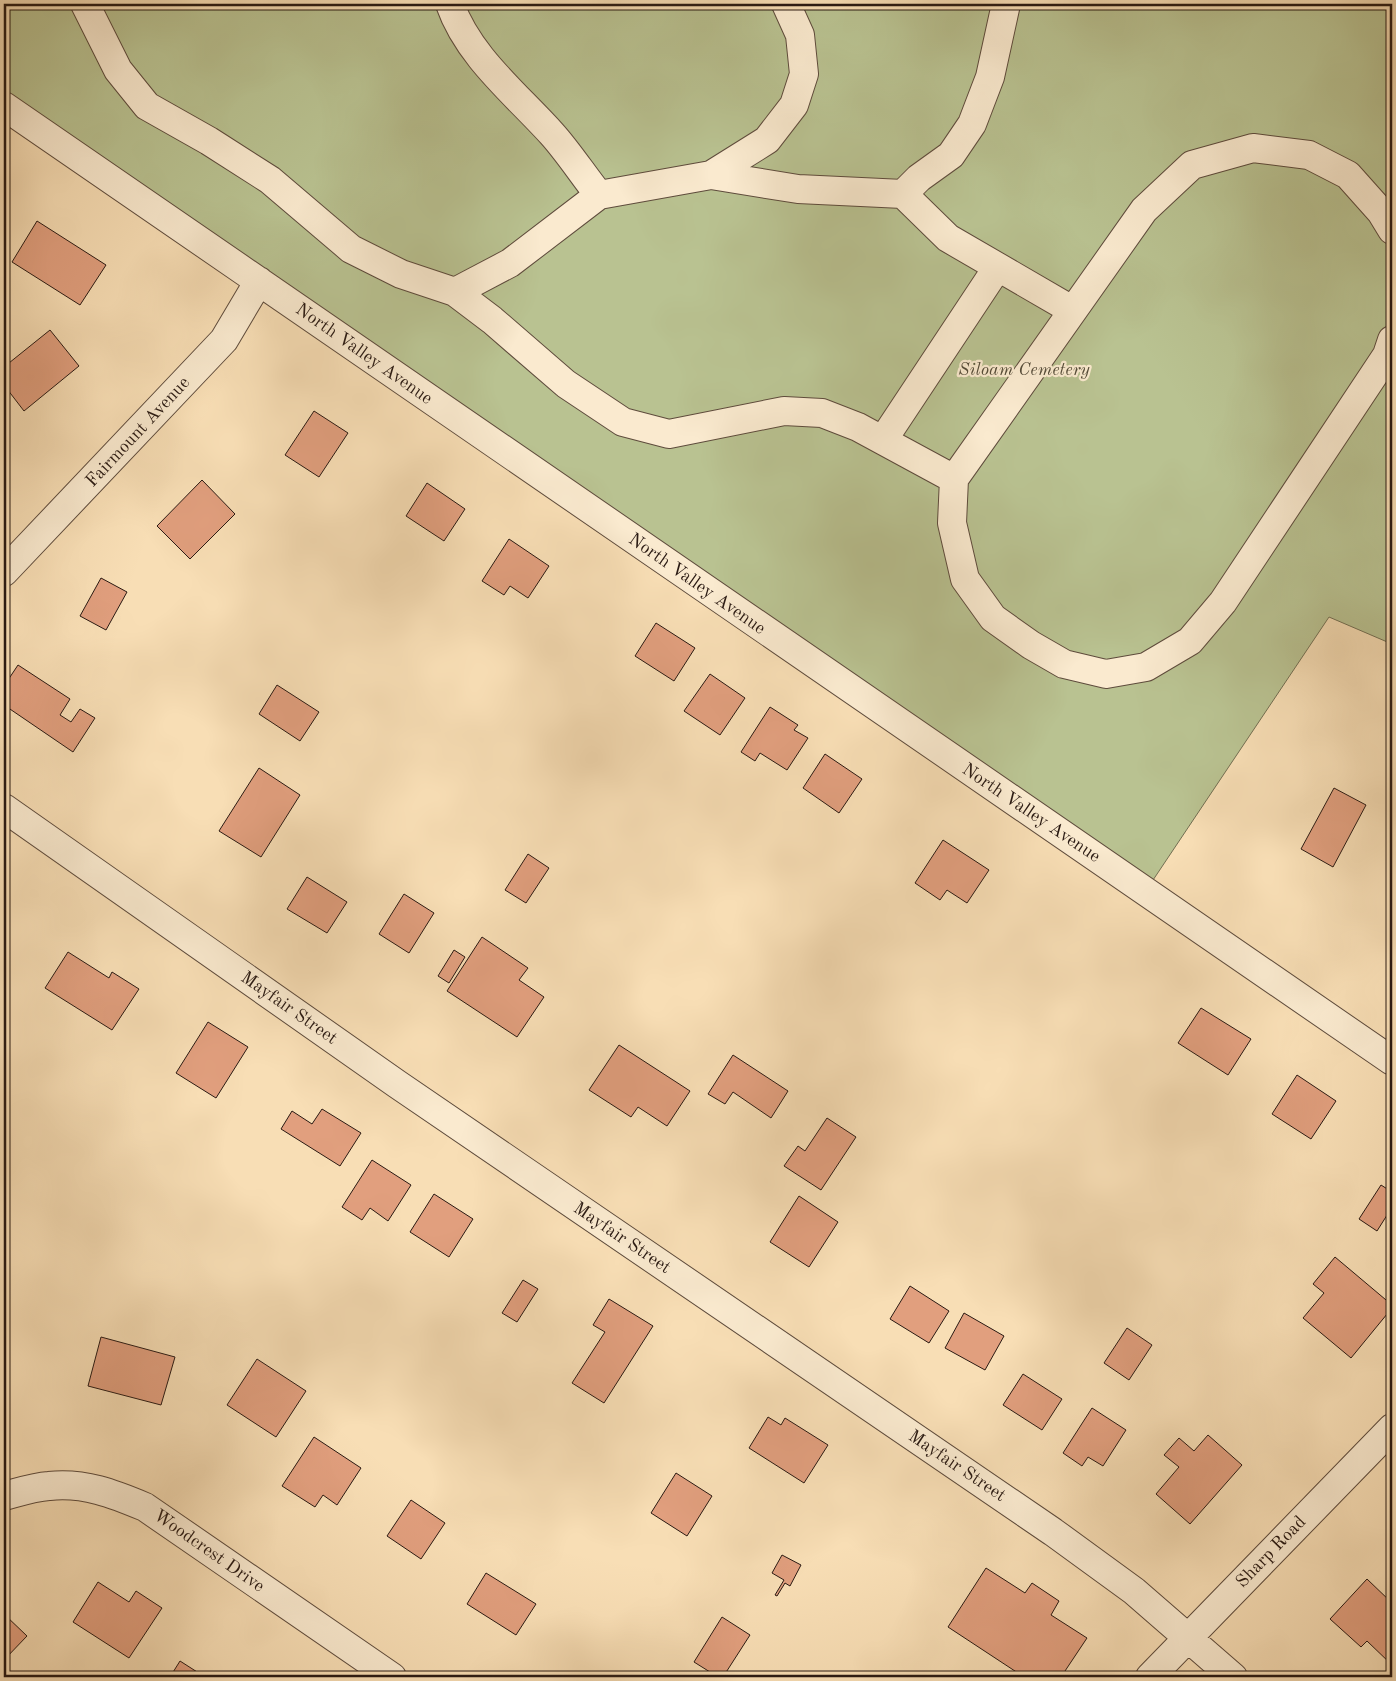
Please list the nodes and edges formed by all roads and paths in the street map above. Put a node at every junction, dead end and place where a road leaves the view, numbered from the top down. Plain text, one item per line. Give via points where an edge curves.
1 (85, 4) edge
2 (450, 4) edge
3 (786, 4) edge
4 (1006, 4) edge
5 (4, 106) edge
6 (767, 140) junction
7 (711, 175) junction
8 (787, 187) junction
9 (903, 194) junction
10 (599, 195) junction
11 (1392, 230) edge
12 (997, 268) junction
13 (259, 281) junction
14 (455, 292) junction
15 (1072, 310) junction
16 (1392, 340) edge
17 (883, 440) junction
18 (954, 479) junction
19 (4, 572) edge
20 (4, 808) edge
21 (1392, 1061) edge
22 (1392, 1428) edge
23 (4, 1496) edge
24 (1189, 1637) junction
25 (392, 1677) edge
26 (1150, 1677) edge
27 (1233, 1677) edge

1 - 14 street via 118,70 146,106 270,180 351,248 401,274
2 - 10 street via 481,58 554,136
3 - 6 street via 800,35 804,74 794,105
4 - 9 street via 990,77 972,124 951,155
5 - 13 street, North Valley Avenue
6 - 7 street
6 - 8 street via 766,160 775,176
7 - 8 street
7 - 10 street
8 - 9 street
9 - 12 street via 948,238
10 - 14 street via 510,263
11 - 15 street via 1381,212 1348,175 1309,155 1252,148 1192,165 1144,210
12 - 15 street
12 - 17 street
13 - 19 street, Fairmount Avenue via 224,340
13 - 21 street, North Valley Avenue
14 - 17 street via 566,384 623,422 669,434 784,412 822,413
15 - 18 street
16 - 18 street via 1387,355 1223,602 1190,641 1146,667 1106,674 1064,664 1030,645 993,618 964,579 952,523
17 - 18 street
20 - 24 street, Mayfair Street via 397,1084 1053,1532 1134,1591
22 - 24 street, Sharp Road
23 - 25 street, Woodcrest Drive via 49,1486 88,1486 145,1507
24 - 26 street, Sharp Road
24 - 27 street, Mayfair Street

